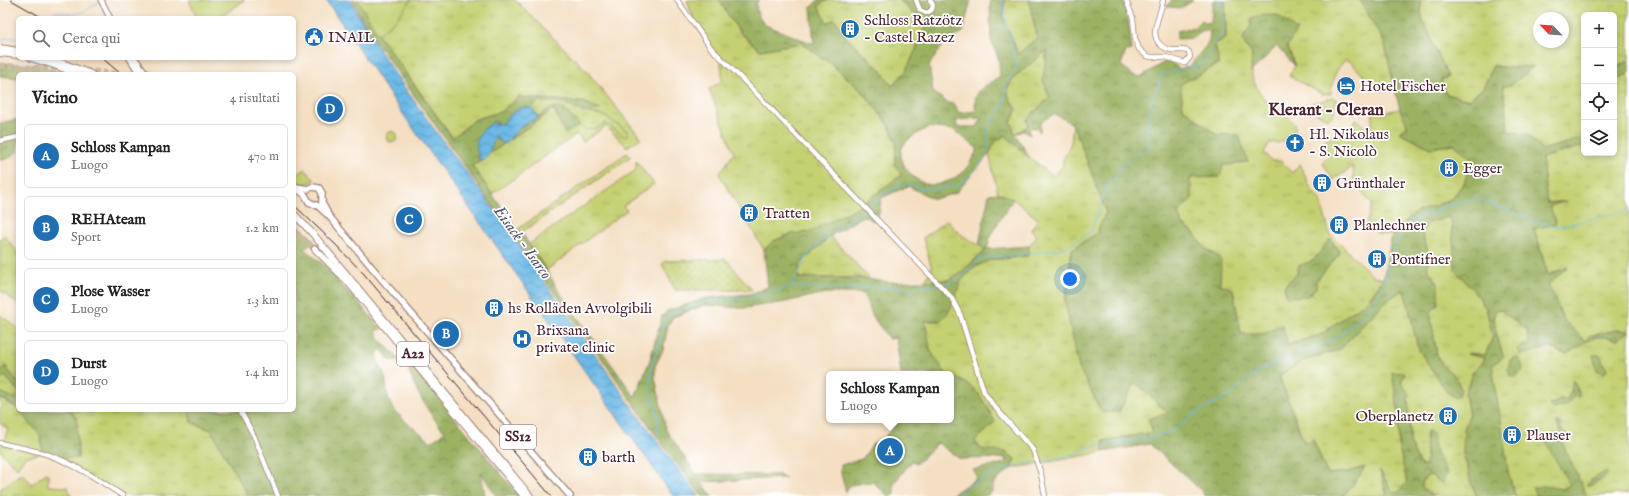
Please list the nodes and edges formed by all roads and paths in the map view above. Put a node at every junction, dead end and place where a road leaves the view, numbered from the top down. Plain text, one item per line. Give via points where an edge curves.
1 (101, 0) edge
2 (677, 0) edge
3 (916, 0) edge
4 (930, 0) edge
5 (1126, 0) edge
6 (1163, 0) edge
7 (109, 16) edge
8 (0, 48) edge
9 (16, 51) edge
10 (0, 52) edge
11 (16, 56) edge
12 (38, 60) edge
13 (54, 60) edge
14 (131, 60) edge
15 (136, 60) edge
16 (73, 72) edge
17 (86, 72) edge
18 (139, 72) edge
19 (144, 72) edge
20 (16, 137) edge
21 (0, 141) edge
22 (296, 186) edge
23 (296, 188) edge
24 (308, 189) junction
25 (305, 195) junction
26 (321, 200) junction
27 (314, 204) junction
28 (296, 216) edge
29 (329, 216) junction
30 (315, 249) tunnel mouth
31 (241, 412) edge
32 (0, 443) edge
33 (123, 496) edge
34 (278, 496) edge
35 (524, 496) edge
36 (530, 496) edge
37 (570, 496) edge
38 (1045, 496) edge

1 - 7 main road
2 - 38 street via 721,59 864,204 953,300 960,314 984,392 1033,450
3 - 4 street via 920,10 926,13 931,12 933,8
5 - 6 street via 1134,18 1135,38 1139,49 1147,56 1166,57 1185,63 1190,57 1189,52 1168,49 1156,38 1155,27
8 - 9 highway
10 - 11 highway
12 - 16 highway
13 - 17 highway
14 - 18 main road
15 - 19 main road
20 - 21 street
22 - 24 main road, SS12
23 - 25 main road, SS12
24 - 25 main road
24 - 26 main road, SS12 via 319,188 322,193
25 - 27 main road, SS12 via 309,202
26 - 27 main road
26 - 29 main road, SS12
27 - 29 main road, SS12
28 - 36 highway, A22
29 - 37 main road, SS12
30 - 35 highway, A22 via 348,282
31 - 34 street via 254,436
32 - 33 street via 58,459

